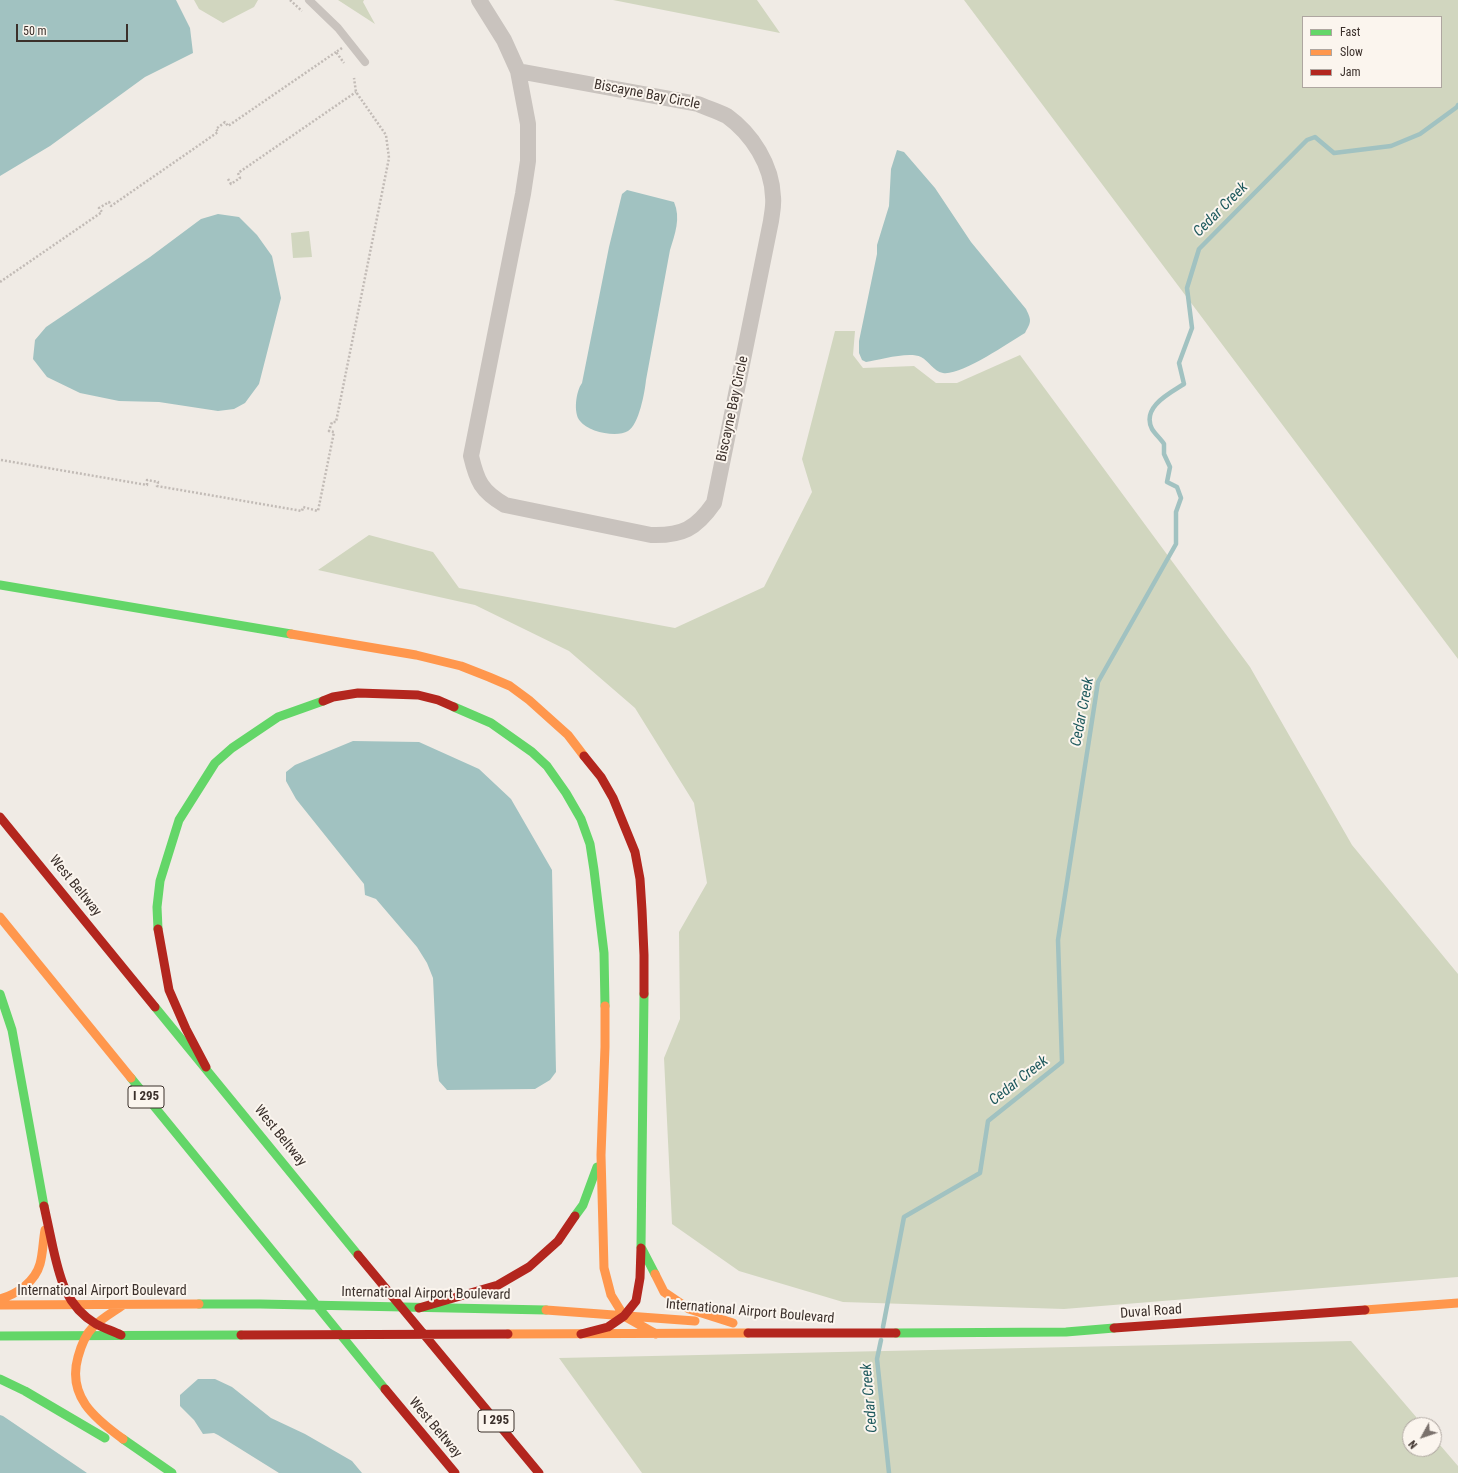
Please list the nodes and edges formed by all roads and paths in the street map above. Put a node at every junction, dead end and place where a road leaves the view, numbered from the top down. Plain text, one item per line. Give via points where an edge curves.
1 (290, 0) edge
2 (309, 0) edge
3 (480, 0) edge
4 (303, 12) dead end
5 (340, 44) dead end
6 (336, 52) junction
7 (365, 62) dead end
8 (344, 63) dead end
9 (518, 71) junction
10 (354, 78) dead end
11 (356, 92) junction
12 (228, 179) dead end
13 (0, 282) edge
14 (1, 460) dead end
15 (0, 585) edge
16 (0, 817) edge
17 (0, 917) edge
18 (0, 994) edge
19 (206, 1068) junction
20 (601, 1155) junction
21 (46, 1215) junction
22 (642, 1247) junction
23 (0, 1299) edge
24 (1458, 1303) edge
25 (0, 1305) edge
26 (74, 1305) junction
27 (123, 1305) junction
28 (419, 1308) junction
29 (624, 1316) junction
30 (733, 1323) junction
31 (96, 1324) junction
32 (581, 1334) junction
33 (656, 1334) junction
34 (845, 1334) junction
35 (86, 1335) junction
36 (121, 1335) junction
37 (0, 1336) edge
38 (0, 1379) edge
39 (168, 1473) edge
40 (172, 1473) edge
41 (455, 1473) edge
42 (539, 1473) edge

1 - 4 path
2 - 7 lane via 338,28
3 - 9 street via 504,40
5 - 6 path via 343,47
6 - 8 path
6 - 13 path via 228,126 225,122 216,129 218,132 111,206 108,202 99,208 102,212
9 - 9 street, Biscayne Bay Circle via 698,104 725,115 744,130 758,150 768,172 773,196 772,215 714,503 703,518 687,530 669,535 651,535 505,505 481,486 475,474 471,456 528,161 528,124
10 - 11 path
11 - 12 path via 238,173 240,178 231,184
11 - 14 path via 386,135 389,158 336,422 332,422 330,431 334,432 318,511 303,507 302,511 157,486 158,482 147,480 147,485
15 - 22 main road via 416,655 461,666 510,686 568,735 600,777 612,798 635,852 640,879 644,955
16 - 19 main road, West Beltway / I 295
17 - 41 main road, West Beltway / I 295
18 - 21 main road via 12,1030
19 - 20 main road via 169,990 159,937 157,907 160,881 179,820 216,763 232,748 278,717 333,697 358,693 418,695 438,700 491,723 532,752 547,766 581,819 590,844 604,953 605,1047
19 - 42 main road, West Beltway / I 295
20 - 28 main road via 583,1205 558,1241 529,1266 498,1285
20 - 29 main road via 604,1268 611,1295
21 - 23 main road via 39,1269 26,1286
21 - 26 main road via 59,1273 65,1291
22 - 29 main road via 636,1301
22 - 30 main road via 664,1292 689,1309
24 - 34 main road, Duval Road via 1066,1332
25 - 26 main road, International Airport Boulevard
26 - 27 main road, International Airport Boulevard
26 - 31 main road
27 - 28 main road, International Airport Boulevard via 260,1304
27 - 31 main road
28 - 29 main road, International Airport Boulevard via 546,1310
29 - 30 main road, International Airport Boulevard
29 - 32 main road via 608,1327
29 - 33 main road
30 - 34 main road, International Airport Boulevard via 809,1328
31 - 35 main road
31 - 36 main road
32 - 33 main road, International Airport Boulevard
32 - 36 main road, International Airport Boulevard
33 - 34 main road, International Airport Boulevard
35 - 36 main road, International Airport Boulevard
35 - 37 main road, International Airport Boulevard
35 - 40 main road via 75,1360 74,1371 77,1388 86,1407 103,1425
38 - 39 main road

